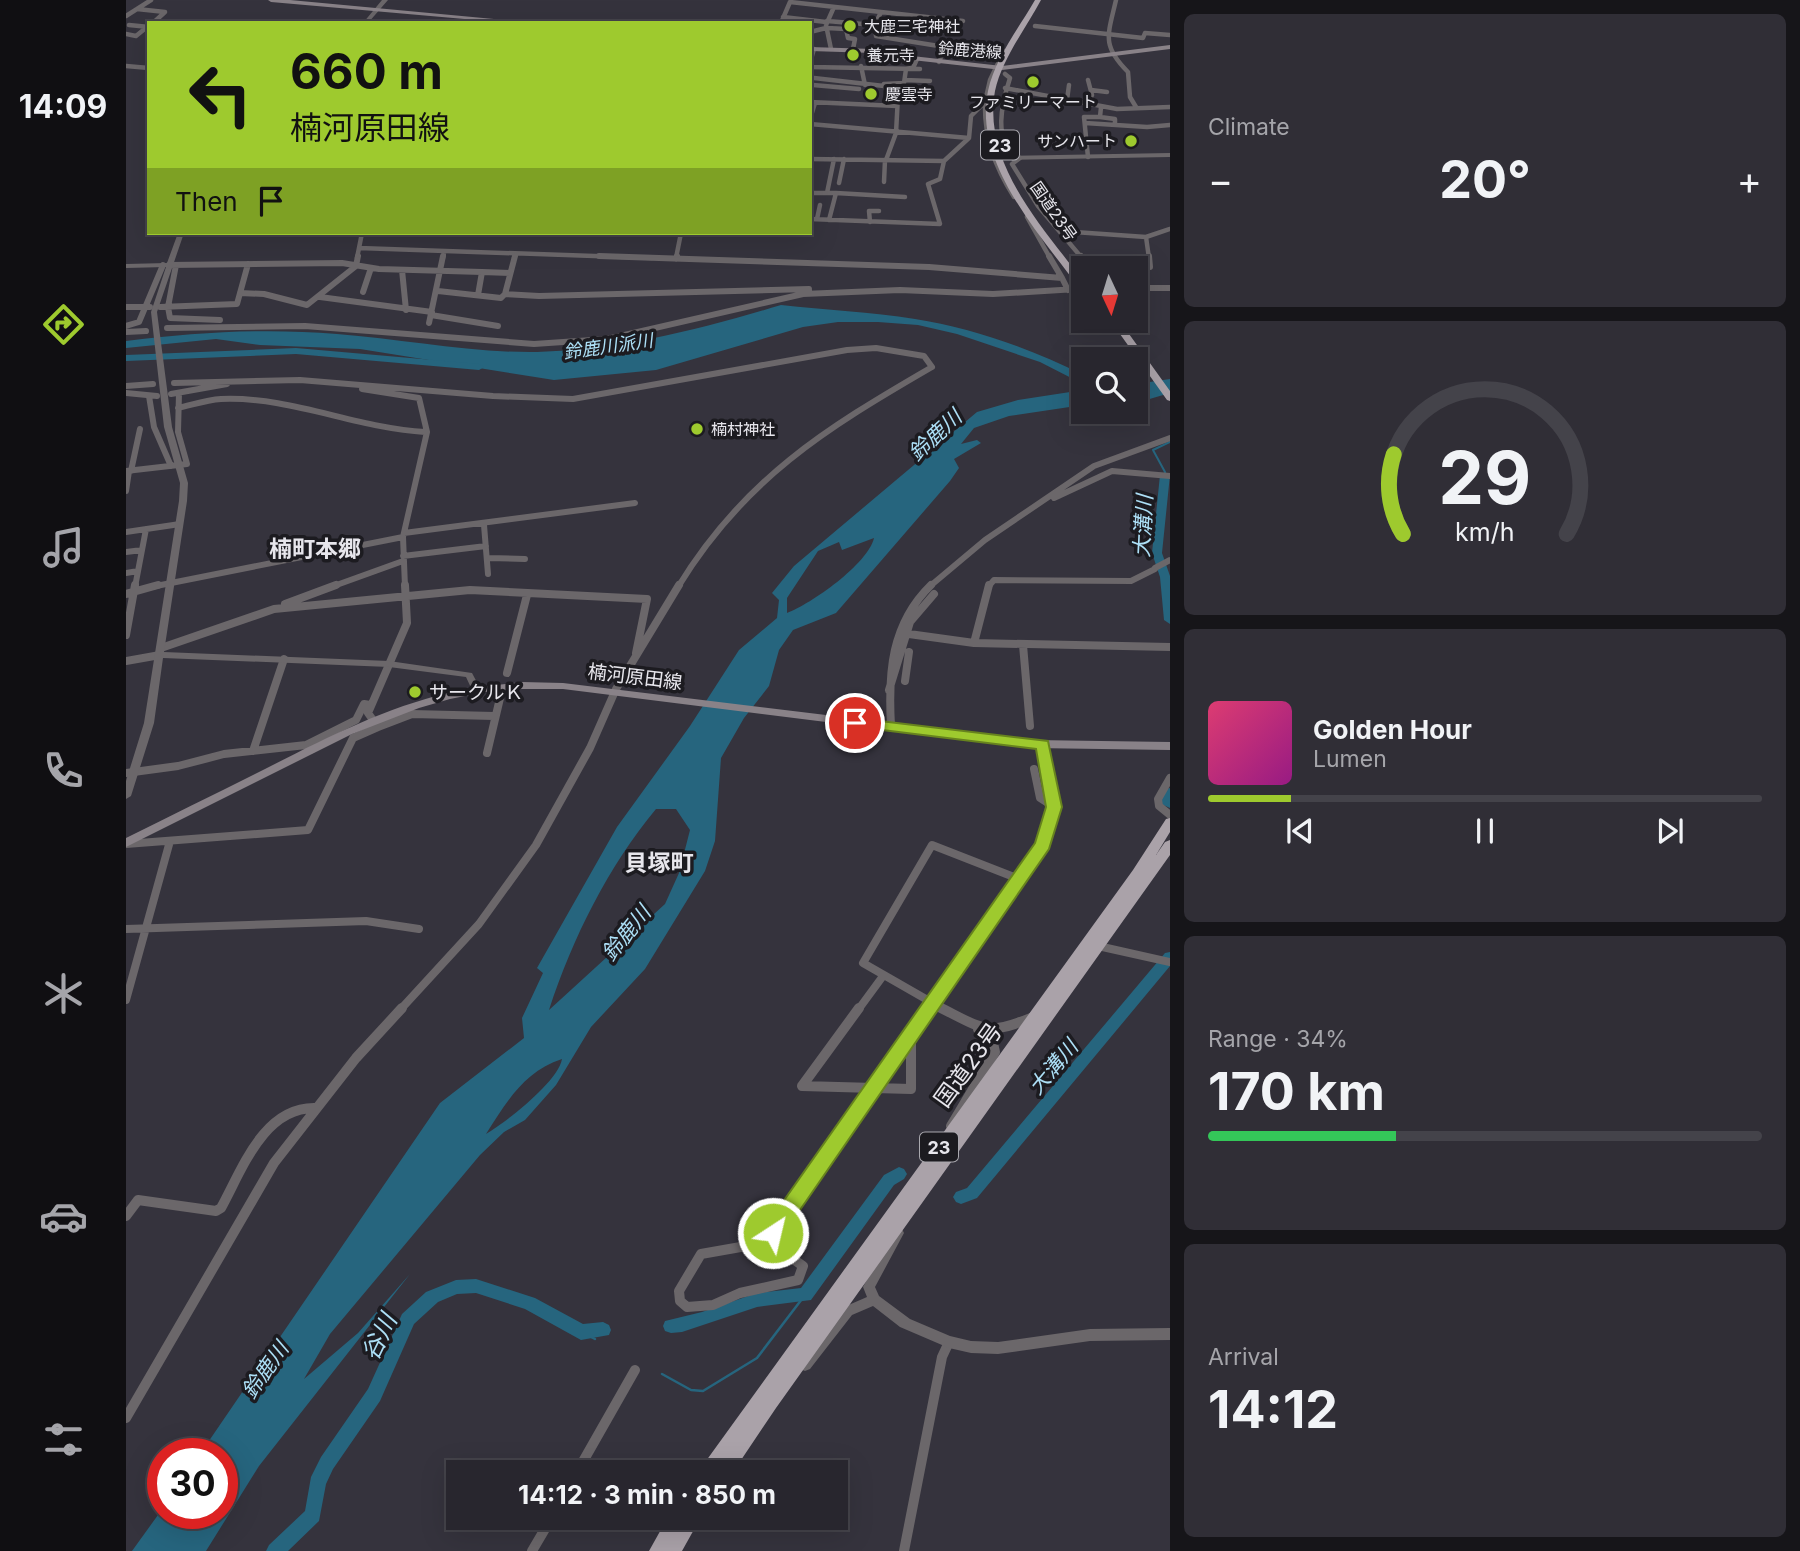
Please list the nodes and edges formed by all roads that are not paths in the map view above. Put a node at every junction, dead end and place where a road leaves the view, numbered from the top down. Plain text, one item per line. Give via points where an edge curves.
1 (151, 0) edge
2 (271, 0) edge
3 (385, 0) edge
4 (1038, 0) edge
5 (1044, 0) edge
6 (1116, 0) edge
7 (834, 7) junction
8 (137, 9) junction
9 (377, 9) junction
10 (881, 12) junction
11 (782, 20) edge
12 (155, 21) edge
13 (367, 21) edge
14 (512, 21) edge
15 (963, 21) dead end
16 (127, 22) edge
17 (812, 23) edge
18 (826, 25) junction
19 (874, 25) junction
20 (1035, 26) dead end
21 (147, 27) edge
22 (147, 28) edge
23 (818, 30) junction
24 (812, 32) edge
25 (1108, 34) junction
26 (127, 35) edge
27 (829, 35) junction
28 (1170, 35) edge
29 (880, 37) junction
30 (945, 47) junction
31 (1170, 47) edge
32 (812, 48) edge
33 (831, 49) junction
34 (853, 49) junction
35 (862, 50) junction
36 (873, 51) junction
37 (1111, 55) junction
38 (917, 59) junction
39 (939, 62) junction
40 (126, 66) edge
41 (812, 66) edge
42 (840, 66) junction
43 (861, 66) junction
44 (147, 68) edge
45 (906, 69) junction
46 (920, 69) dead end
47 (1003, 69) junction
48 (840, 80) junction
49 (905, 80) junction
50 (1088, 80) dead end
51 (814, 81) junction
52 (930, 81) dead end
53 (863, 85) junction
54 (1069, 85) dead end
55 (884, 86) junction
56 (1005, 88) junction
57 (1091, 90) junction
58 (1107, 92) dead end
59 (1067, 100) junction
60 (812, 101) edge
61 (985, 102) junction
62 (1087, 105) junction
63 (897, 106) junction
64 (1101, 107) junction
65 (1136, 107) junction
66 (1170, 107) edge
67 (1100, 117) junction
68 (812, 121) edge
69 (1085, 123) junction
70 (1115, 125) junction
71 (1170, 125) edge
72 (894, 130) junction
73 (969, 138) junction
74 (1002, 143) junction
75 (1170, 155) edge
76 (1088, 157) junction
77 (1009, 158) junction
78 (812, 159) edge
79 (835, 159) junction
80 (844, 159) junction
81 (886, 160) junction
82 (944, 161) junction
83 (884, 181) dead end
84 (839, 183) dead end
85 (812, 193) edge
86 (827, 193) junction
87 (836, 193) junction
88 (905, 197) dead end
89 (820, 205) dead end
90 (880, 211) dead end
91 (813, 219) edge
92 (829, 220) junction
93 (870, 222) junction
94 (1170, 229) edge
95 (1060, 231) junction
96 (180, 235) edge
97 (362, 235) edge
98 (681, 235) edge
99 (1146, 237) junction
100 (359, 248) junction
101 (443, 253) junction
102 (514, 255) junction
103 (1081, 256) edge
104 (677, 259) junction
105 (248, 264) junction
106 (169, 265) junction
107 (356, 265) junction
108 (126, 266) edge
109 (1148, 267) edge
110 (371, 268) junction
111 (402, 270) junction
112 (1071, 270) edge
113 (439, 271) junction
114 (482, 272) junction
115 (510, 273) junction
116 (1062, 278) junction
117 (1148, 288) edge
118 (1170, 288) edge
119 (1069, 290) joint
120 (438, 291) junction
121 (363, 292) dead end
122 (839, 292) junction
123 (240, 293) junction
124 (505, 294) junction
125 (478, 295) junction
126 (320, 297) junction
127 (126, 307) edge
128 (147, 307) junction
129 (160, 307) dead end
130 (168, 307) junction
131 (405, 310) junction
132 (432, 313) junction
133 (256, 323) junction
134 (429, 323) dead end
135 (126, 326) edge
136 (498, 326) dead end
137 (167, 328) dead end
138 (146, 331) dead end
139 (126, 332) edge
140 (1123, 333) edge
141 (1148, 379) edge
142 (272, 380) junction
143 (174, 383) dead end
144 (153, 384) dead end
145 (126, 386) edge
146 (343, 386) dead end
147 (126, 393) edge
148 (149, 396) junction
149 (157, 396) dead end
150 (1170, 398) edge
151 (178, 408) junction
152 (1170, 410) edge
153 (140, 429) dead end
154 (425, 432) junction
155 (1169, 440) edge
156 (175, 466) junction
157 (129, 471) edge
158 (1169, 476) edge
159 (126, 491) edge
160 (635, 503) dead end
161 (1023, 514) junction
162 (180, 524) junction
163 (484, 525) junction
164 (146, 529) junction
165 (126, 532) edge
166 (403, 535) junction
167 (486, 546) junction
168 (142, 550) junction
169 (126, 552) edge
170 (403, 558) junction
171 (488, 558) junction
172 (525, 559) dead end
173 (1160, 565) edge
174 (138, 571) junction
175 (126, 573) edge
176 (488, 574) dead end
177 (171, 582) junction
178 (130, 594) edge
179 (527, 595) junction
180 (406, 596) junction
181 (913, 604) junction
182 (274, 609) junction
183 (127, 621) edge
184 (909, 634) junction
185 (126, 635) edge
186 (974, 643) junction
187 (1023, 645) junction
188 (906, 646) junction
189 (1170, 647) edge
190 (160, 652) junction
191 (284, 659) junction
192 (126, 661) edge
193 (635, 662) junction
194 (388, 664) junction
195 (507, 673) dead end
196 (905, 681) dead end
197 (476, 690) junction
198 (888, 692) junction
199 (619, 693) junction
200 (500, 694) dead end
201 (370, 705) junction
202 (494, 716) junction
203 (375, 723) junction
204 (886, 726) junction
205 (1030, 726) dead end
206 (1043, 745) junction
207 (1170, 746) edge
208 (309, 747) junction
209 (253, 751) junction
210 (487, 753) dead end
211 (1034, 769) dead end
212 (130, 772) edge
213 (1170, 778) edge
214 (126, 796) edge
215 (1054, 807) junction
216 (1170, 815) edge
217 (1170, 822) edge
218 (170, 841) junction
219 (126, 843) edge
220 (1170, 845) edge
221 (1019, 879) junction
222 (126, 929) edge
223 (144, 929) junction
224 (419, 929) dead end
225 (1098, 946) junction
226 (1170, 962) edge
227 (883, 976) junction
228 (126, 1000) edge
229 (933, 1003) junction
230 (1032, 1017) junction
231 (967, 1021) junction
232 (911, 1036) junction
233 (874, 1088) junction
234 (314, 1108) junction
235 (947, 1136) junction
236 (911, 1205) junction
237 (126, 1216) edge
238 (769, 1242) junction
239 (874, 1300) junction
240 (1170, 1334) edge
241 (949, 1342) junction
242 (635, 1370) dead end
243 (770, 1402) junction
244 (126, 1418) edge
245 (584, 1460) edge
246 (716, 1460) edge
247 (731, 1460) edge
248 (544, 1530) edge
249 (670, 1530) edge
250 (684, 1530) edge
251 (532, 1551) edge
252 (658, 1551) edge
253 (672, 1551) edge
254 (904, 1551) edge

1 - 8 street
2 - 9 main road
3 - 9 street
4 - 47 highway, 国道23号 / 23
5 - 47 highway, 国道23号 / 23
6 - 25 street
7 - 10 street
7 - 11 street via 790,2
7 - 18 street
8 - 12 street via 164,12
8 - 16 street
9 - 13 street
9 - 14 main road
10 - 15 street
10 - 19 street
16 - 21 street
17 - 18 street
18 - 19 street
18 - 23 street
18 - 27 street
18 - 34 street via 846,29 848,38 855,39
19 - 29 street
20 - 25 street
22 - 26 street via 136,36
23 - 24 street
23 - 27 street
25 - 28 street
25 - 37 street
27 - 33 street
29 - 30 street
29 - 36 street
30 - 39 street
30 - 47 street via 1004,51
31 - 37 main road, 鈴鹿港線
32 - 33 main road, 鈴鹿港線
32 - 41 street
33 - 34 main road, 鈴鹿港線
34 - 35 main road, 鈴鹿港線
35 - 36 main road, 鈴鹿港線
35 - 43 street
36 - 38 main road, 鈴鹿港線
37 - 47 main road, 鈴鹿港線
37 - 65 street via 1128,72 1130,97
38 - 39 main road, 鈴鹿港線
38 - 45 street via 913,68
39 - 47 main road, 鈴鹿港線
40 - 44 street
41 - 42 street
41 - 51 street
42 - 43 street
42 - 48 street
43 - 45 street
43 - 53 street
45 - 46 street
45 - 49 street
47 - 56 street via 1010,75
47 - 61 street
47 - 74 highway, 国道23号 / 23 via 995,106
47 - 77 highway, 国道23号 / 23 via 989,110 990,133
48 - 51 street
48 - 53 street
49 - 52 street
49 - 55 street
50 - 57 street
51 - 53 street via 860,89
51 - 60 street
53 - 55 street
54 - 59 street
55 - 63 street via 897,94
56 - 59 street
56 - 74 street
57 - 58 street
57 - 62 street
59 - 62 street
60 - 63 street
61 - 73 street via 971,116
61 - 116 street via 986,136 995,164
62 - 64 street
63 - 72 street
64 - 65 street
64 - 67 street
65 - 66 street
67 - 69 street via 1084,117
67 - 70 street via 1115,119
68 - 72 street
69 - 70 street
69 - 76 street
70 - 71 street
72 - 73 street
72 - 81 street
73 - 82 street
74 - 77 highway, 国道23号 / 23
75 - 76 street
76 - 77 street
77 - 95 street via 1020,181
77 - 112 highway, 国道23号 / 23 via 1010,183
78 - 79 street
79 - 80 street
79 - 86 street
80 - 81 street
80 - 84 street
81 - 82 street
81 - 83 street
82 - 93 street via 940,179 929,184 940,224
85 - 86 street
86 - 87 street
87 - 88 street
87 - 92 street
89 - 91 street
90 - 93 street via 869,211
91 - 92 street
92 - 93 street
94 - 99 street
95 - 99 street
95 - 103 street
96 - 106 street
97 - 100 street
98 - 104 street
99 - 109 street
100 - 101 street
100 - 107 street
101 - 102 street
101 - 113 street
102 - 104 street
102 - 115 street
104 - 116 street via 929,267
105 - 106 street
105 - 107 street
105 - 123 street
106 - 108 street
106 - 128 street
106 - 130 street
106 - 156 street via 154,312
107 - 110 street
107 - 126 street
110 - 111 street
110 - 121 street
111 - 113 street
111 - 131 street
113 - 114 street
113 - 120 street
114 - 115 street
114 - 125 street
115 - 124 street
116 - 119 street
117 - 118 street
119 - 122 street
120 - 125 street
120 - 132 street
122 - 124 street
122 - 133 street via 780,298 567,344
123 - 126 street via 307,305
123 - 130 street via 237,304
124 - 125 street via 501,298
126 - 131 street
127 - 128 street
128 - 135 street via 139,321
129 - 130 street
130 - 133 street via 174,321
131 - 132 street
132 - 134 street
132 - 136 street
133 - 137 street
138 - 139 street
140 - 150 highway
141 - 152 highway
142 - 143 street
142 - 151 street via 175,393
142 - 193 street via 573,399 857,349 892,350 929,359 929,370 835,424 747,497 684,574
144 - 145 street
146 - 154 street via 419,398
147 - 148 street
148 - 149 street
148 - 156 street via 154,427
151 - 154 street via 219,399 263,403
151 - 156 street via 180,443 187,464
153 - 157 street
154 - 166 street
155 - 161 street via 1094,466
156 - 157 street
156 - 162 street via 184,483
157 - 159 street
158 - 161 street via 1112,471
160 - 163 street
161 - 181 street via 967,554
162 - 164 street
162 - 177 street
163 - 166 street
163 - 167 street
164 - 165 street
164 - 168 street
166 - 170 street
166 - 177 street
167 - 170 street
167 - 171 street
168 - 169 street
168 - 174 street
170 - 180 street
170 - 182 street
171 - 172 street
171 - 176 street
173 - 186 street via 1131,581 994,580
174 - 175 street
174 - 178 street
177 - 178 street
177 - 190 street
178 - 183 street
179 - 180 street via 470,590
179 - 193 street via 647,599
179 - 195 street
180 - 182 street
180 - 194 street via 406,629
181 - 184 street via 934,594 919,608
181 - 198 street via 898,632
182 - 190 street
183 - 185 street
184 - 186 street
184 - 188 street
186 - 187 street
187 - 189 street
187 - 205 street
188 - 196 street
188 - 198 street
190 - 191 street
190 - 192 street
190 - 212 street via 149,723
191 - 194 street
191 - 209 street
193 - 199 street
194 - 197 street via 457,671 469,675
194 - 201 street
197 - 199 main road, 楠河原田線 via 532,685
197 - 203 main road, 楠河原田線 via 430,699
198 - 204 street
199 - 204 main road, 楠河原田線
199 - 234 street via 536,845 498,899
200 - 202 street
201 - 203 street via 368,713
201 - 208 street via 363,704 356,720
202 - 203 street via 412,714
202 - 210 street
203 - 208 main road, 楠河原田線
203 - 218 street via 353,738 308,830
204 - 206 main road, 楠河原田線
206 - 207 main road, 楠河原田線
206 - 215 street
208 - 209 street
208 - 219 main road, 楠河原田線
209 - 212 street
211 - 215 street via 1040,798
212 - 214 street
213 - 216 street via 1158,799
215 - 221 street via 1043,845
217 - 230 highway, 国道23号 / 23
218 - 219 street
218 - 223 street
220 - 225 highway, 国道23号 / 23
221 - 227 street via 932,845 864,959 867,968
221 - 229 street
222 - 223 street
223 - 224 street via 366,921
223 - 228 street
225 - 226 street
225 - 236 highway, 国道23号 / 23
227 - 229 street
227 - 233 street via 802,1086
229 - 231 street
229 - 232 street
230 - 231 street via 993,1030
230 - 235 highway, 国道23号 / 23
231 - 235 street via 984,1033 995,1052 956,1113
232 - 233 street
232 - 233 street via 911,1089
233 - 238 street
234 - 237 street via 305,1105 275,1118 216,1211 138,1200
234 - 244 street via 274,1163
235 - 246 highway, 国道23号 / 23
236 - 239 street via 869,1287
236 - 243 highway, 国道23号 / 23
238 - 238 street via 701,1254 679,1291 680,1301 687,1307 713,1305 740,1293 798,1280 803,1266
239 - 241 street via 905,1322
239 - 243 street via 848,1311
240 - 241 street via 1090,1335 998,1348
241 - 254 street
242 - 245 street
243 - 247 highway, 国道23号 / 23
248 - 251 street
249 - 252 highway
250 - 253 highway

